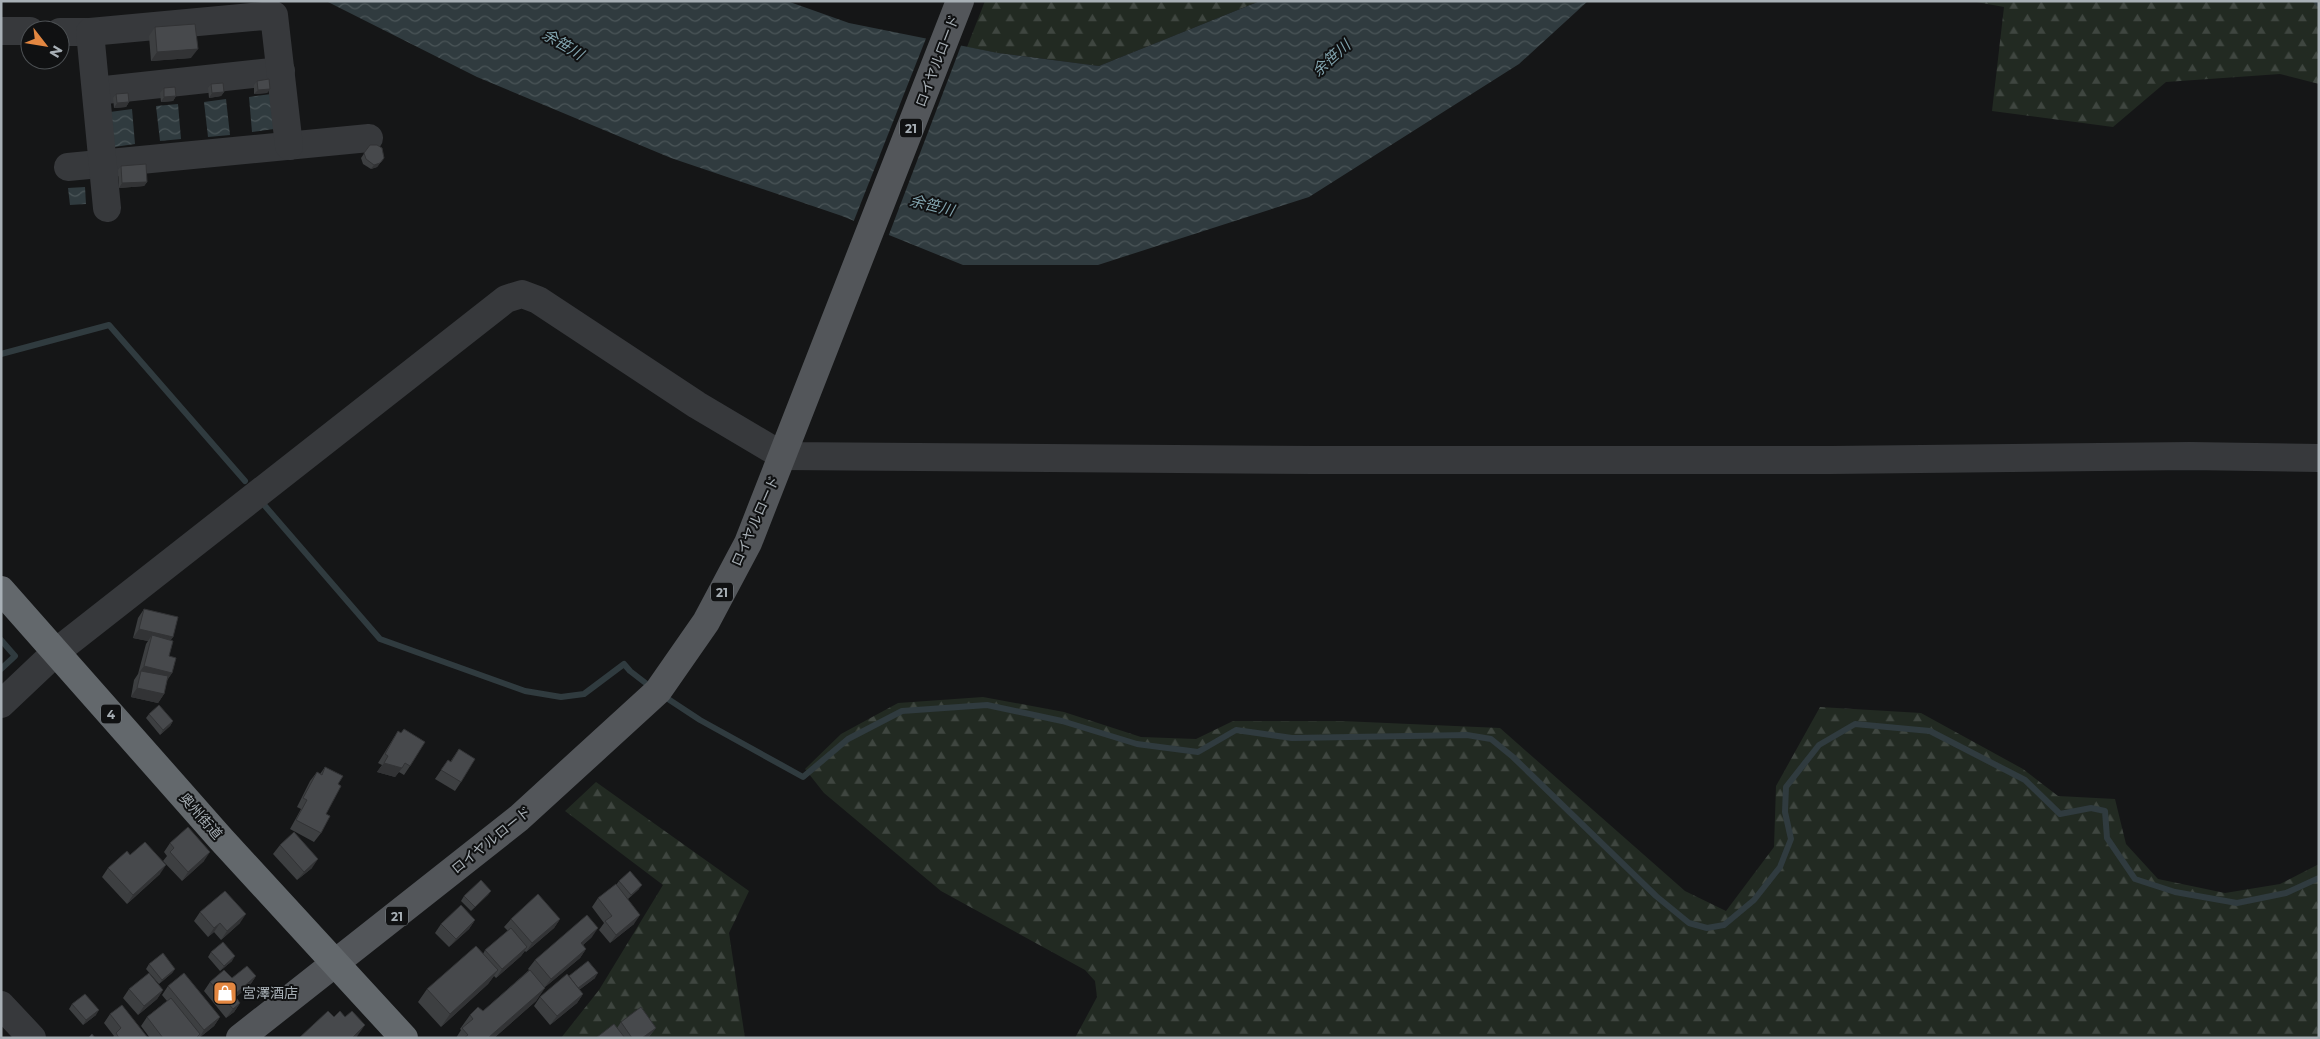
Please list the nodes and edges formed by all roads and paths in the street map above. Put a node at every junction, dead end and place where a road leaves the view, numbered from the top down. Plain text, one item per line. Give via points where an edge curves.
1 (957, 10) edge
2 (1, 31) edge
3 (20, 31) edge
4 (70, 32) edge
5 (90, 32) junction
6 (281, 71) junction
7 (96, 91) junction
8 (369, 138) dead end
9 (289, 146) junction
10 (102, 164) junction
11 (68, 167) dead end
12 (107, 208) dead end
13 (783, 456) junction
14 (2319, 458) edge
15 (1, 590) edge
16 (56, 652) junction
17 (1, 704) edge
18 (336, 964) junction
19 (1, 1004) edge
20 (32, 1038) edge
21 (240, 1038) edge
22 (404, 1038) edge

1 - 13 main road, ロイヤルロード / 21
2 - 3 lane
4 - 5 lane
5 - 6 lane via 274,15
5 - 7 lane
6 - 7 lane
6 - 9 lane
7 - 10 lane
8 - 9 lane
9 - 10 lane
10 - 11 lane
10 - 12 lane
13 - 14 lane via 1304,460
13 - 16 lane via 697,405 538,300 522,294 506,299
13 - 18 main road, ロイヤルロード / 21 via 748,543 706,622 658,691 520,818
15 - 16 highway, 奥州街道 / 4
16 - 17 lane
16 - 18 highway, 奥州街道 / 4
18 - 21 main road, ロイヤルロード
18 - 22 highway, 奥州街道 / 4
19 - 20 lane

